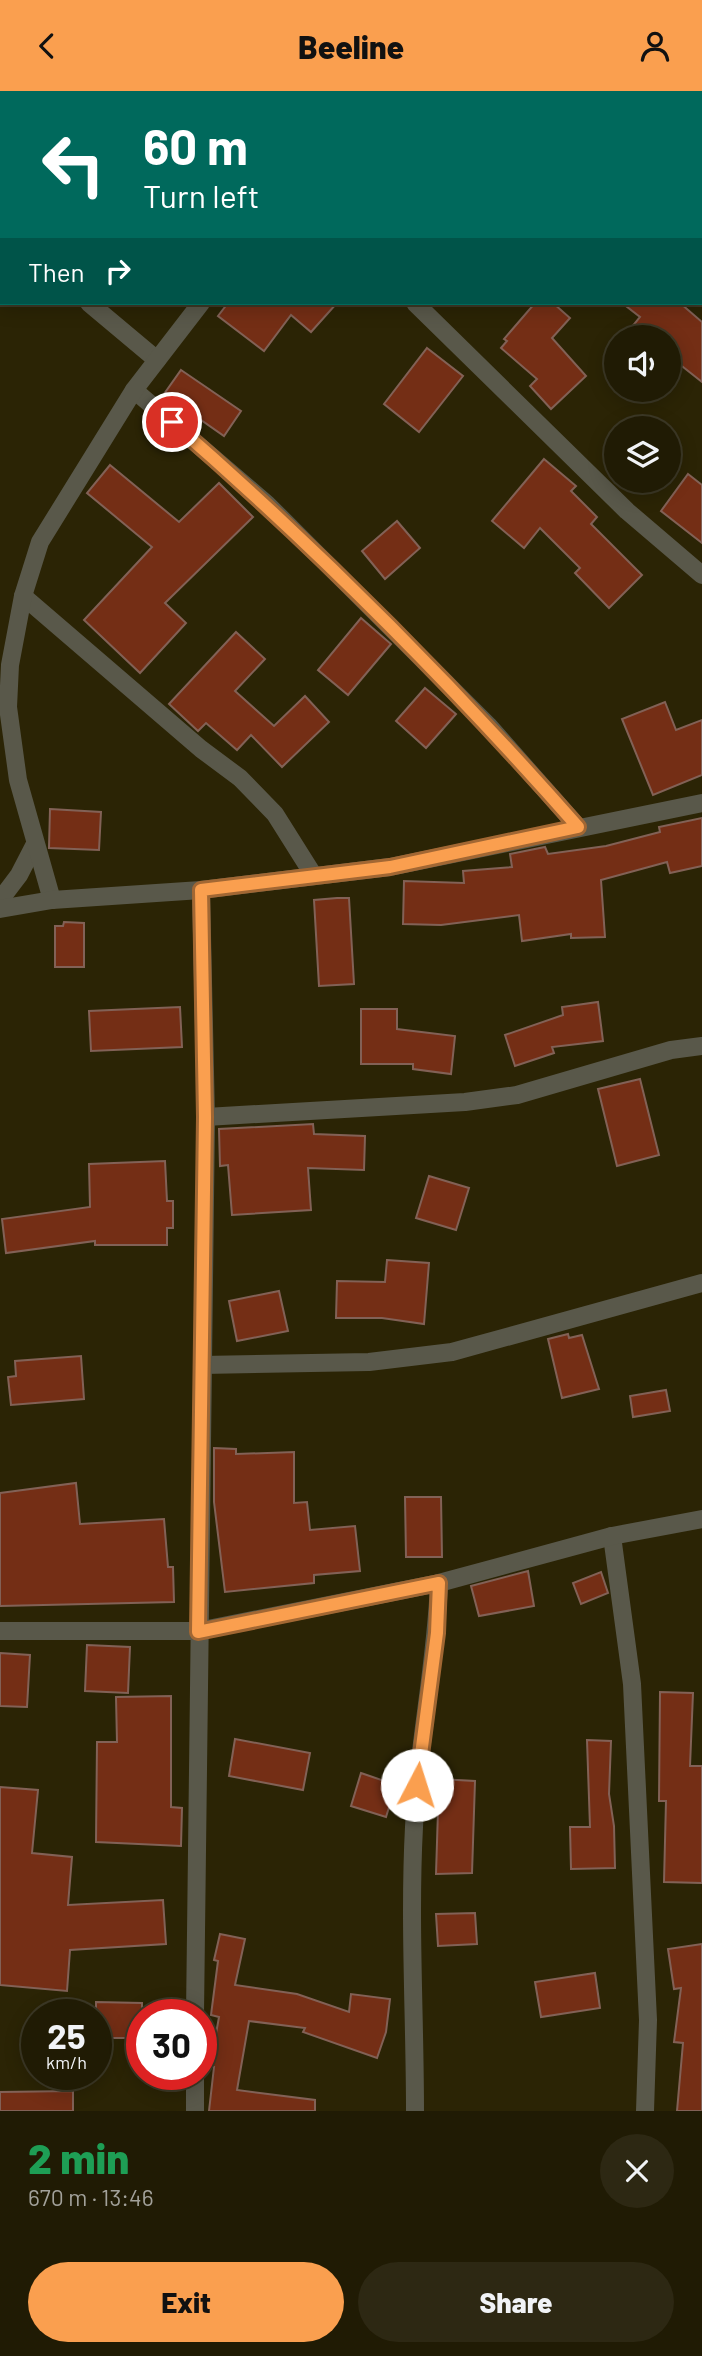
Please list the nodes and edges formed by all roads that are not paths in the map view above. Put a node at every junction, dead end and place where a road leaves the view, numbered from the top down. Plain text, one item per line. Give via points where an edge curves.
1 (91, 305) edge
2 (199, 305) edge
3 (417, 305) edge
4 (157, 360) junction
5 (134, 390) junction
6 (702, 575) edge
7 (23, 596) junction
8 (702, 803) edge
9 (578, 827) junction
10 (35, 844) junction
11 (314, 876) junction
12 (201, 890) junction
13 (0, 900) edge
14 (52, 900) junction
15 (0, 909) edge
16 (702, 1046) edge
17 (205, 1117) junction
18 (702, 1283) edge
19 (202, 1365) junction
20 (702, 1520) edge
21 (612, 1536) junction
22 (439, 1583) junction
23 (0, 1631) edge
24 (198, 1632) junction
25 (195, 1999) edge
26 (195, 2090) edge
27 (195, 2111) edge
28 (415, 2111) edge
29 (645, 2111) edge

1 - 4 street
2 - 4 street
3 - 6 street via 627,511
4 - 5 street
5 - 7 street via 40,542
5 - 9 street via 267,504 488,725
7 - 10 street via 10,665 8,707 18,780
7 - 11 street via 240,778 275,814
8 - 9 street
9 - 11 street via 390,867
10 - 13 street
10 - 14 street
11 - 12 street
12 - 14 street
12 - 17 street
14 - 15 street
16 - 17 street via 660,1053 517,1095
17 - 19 street
18 - 19 street via 452,1352 369,1362
19 - 24 street
20 - 21 street
21 - 22 street
21 - 29 street via 632,1684 648,2020
22 - 24 street
22 - 28 street via 414,1829
23 - 24 street
24 - 25 street
26 - 27 street

